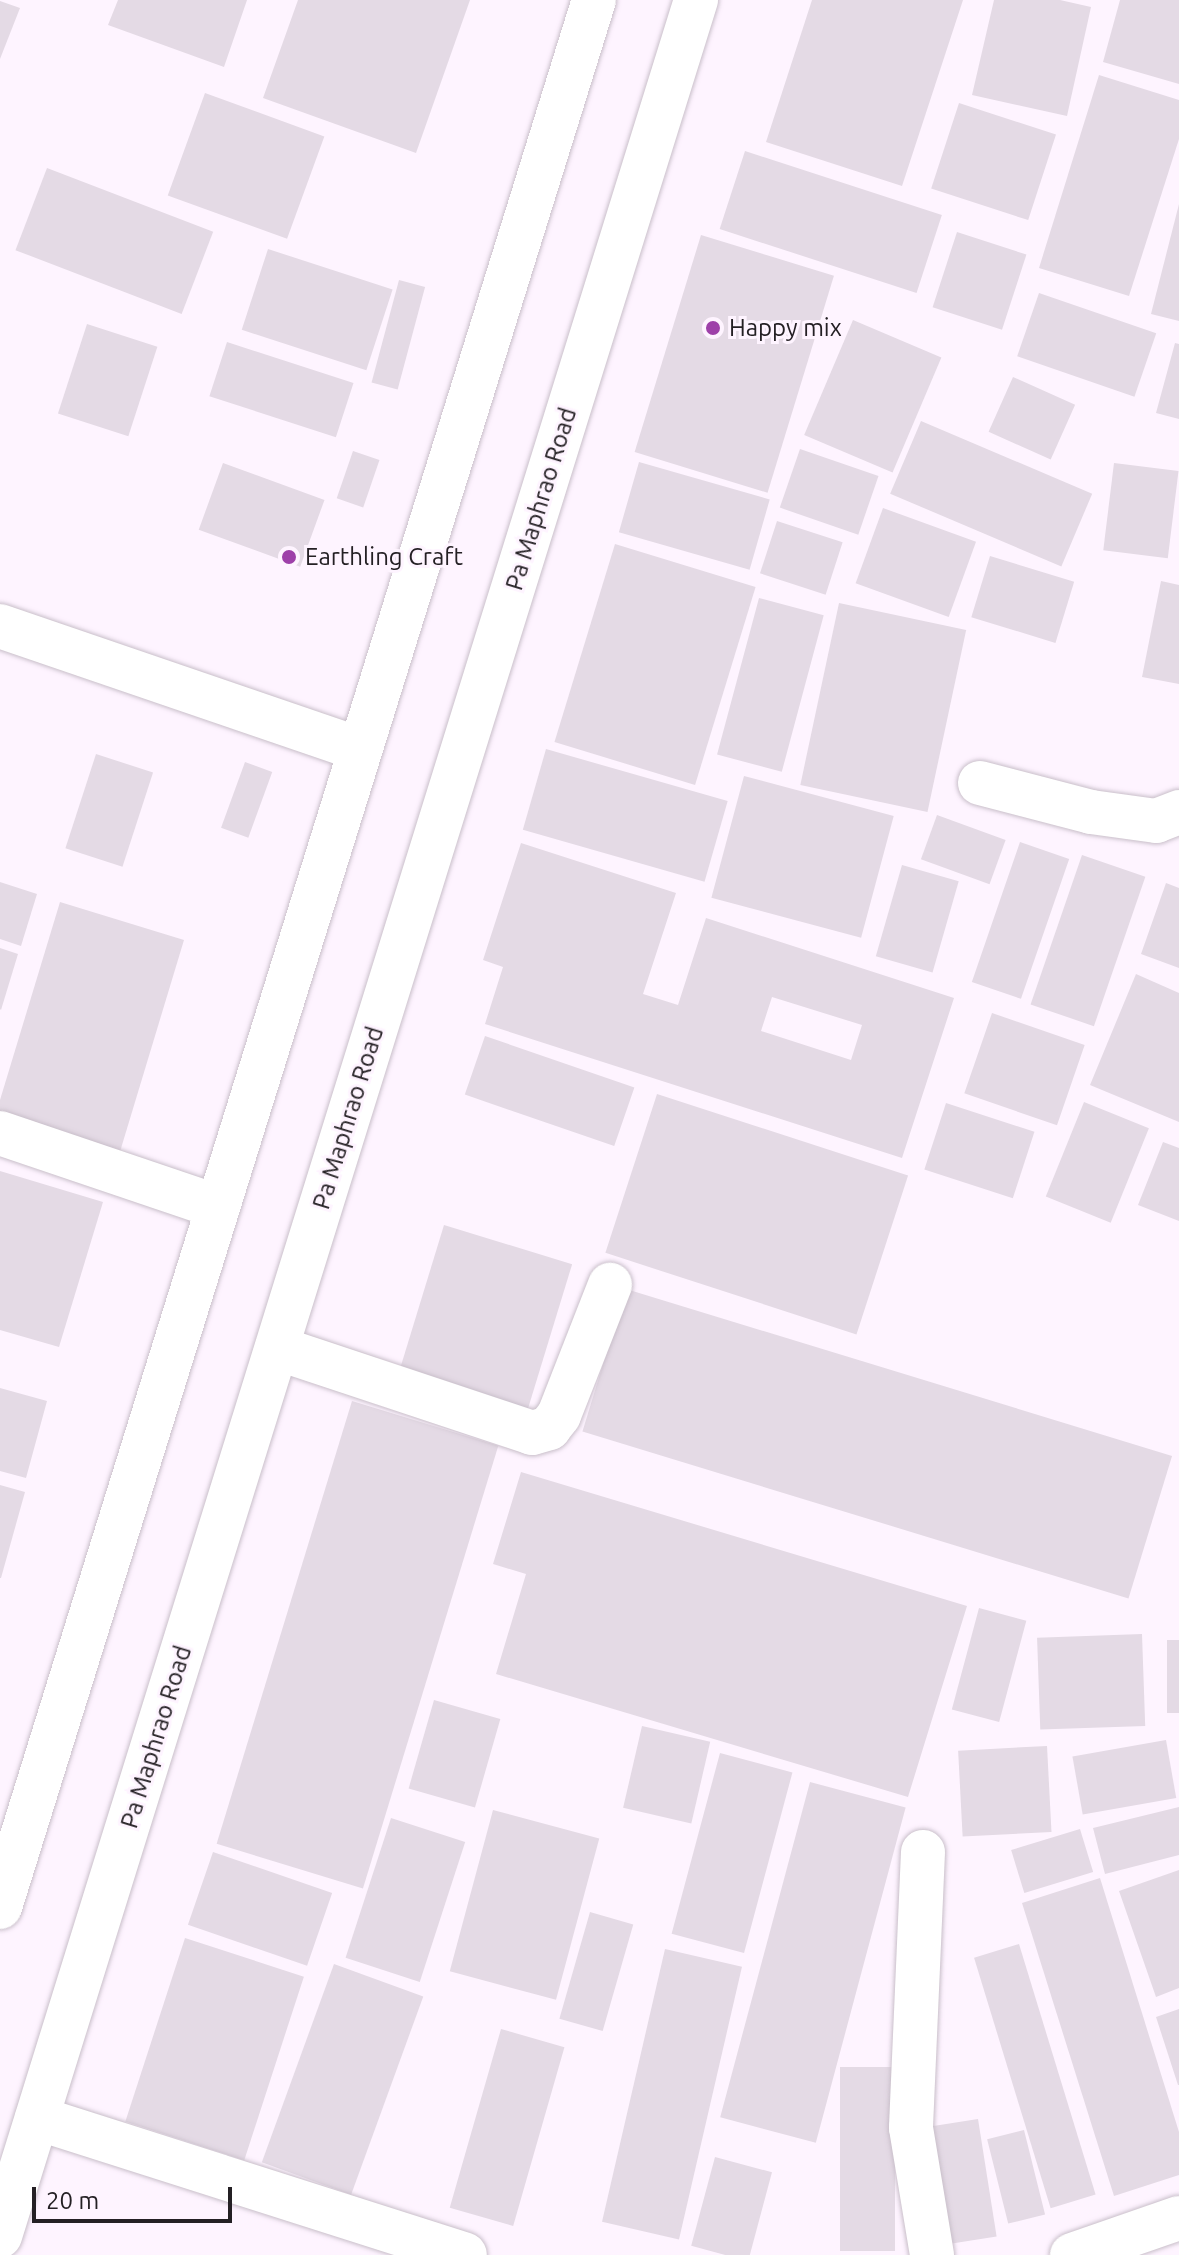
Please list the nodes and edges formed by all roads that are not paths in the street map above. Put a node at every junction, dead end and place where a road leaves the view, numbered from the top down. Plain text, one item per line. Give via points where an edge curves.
1 (594, 0) edge
2 (696, 0) edge
3 (3, 634) edge
4 (360, 749) junction
5 (980, 783) dead end
6 (1179, 812) edge
7 (0, 1133) edge
8 (218, 1207) junction
9 (610, 1285) dead end
10 (277, 1348) junction
11 (923, 1852) dead end
12 (0, 1907) edge
13 (37, 2118) junction
14 (1179, 2218) edge
15 (0, 2236) edge
16 (465, 2255) edge
17 (932, 2255) edge
18 (1072, 2255) edge

1 - 4 street
2 - 10 street, Pa Maphrao Road
3 - 4 street
4 - 8 street
5 - 6 street via 1091,812 1156,821
7 - 8 street
8 - 12 street
9 - 10 street via 559,1415 549,1428 532,1433
10 - 13 street, Pa Maphrao Road
11 - 17 street via 911,2128
13 - 15 street, Pa Maphrao Road
13 - 16 street
14 - 18 street

